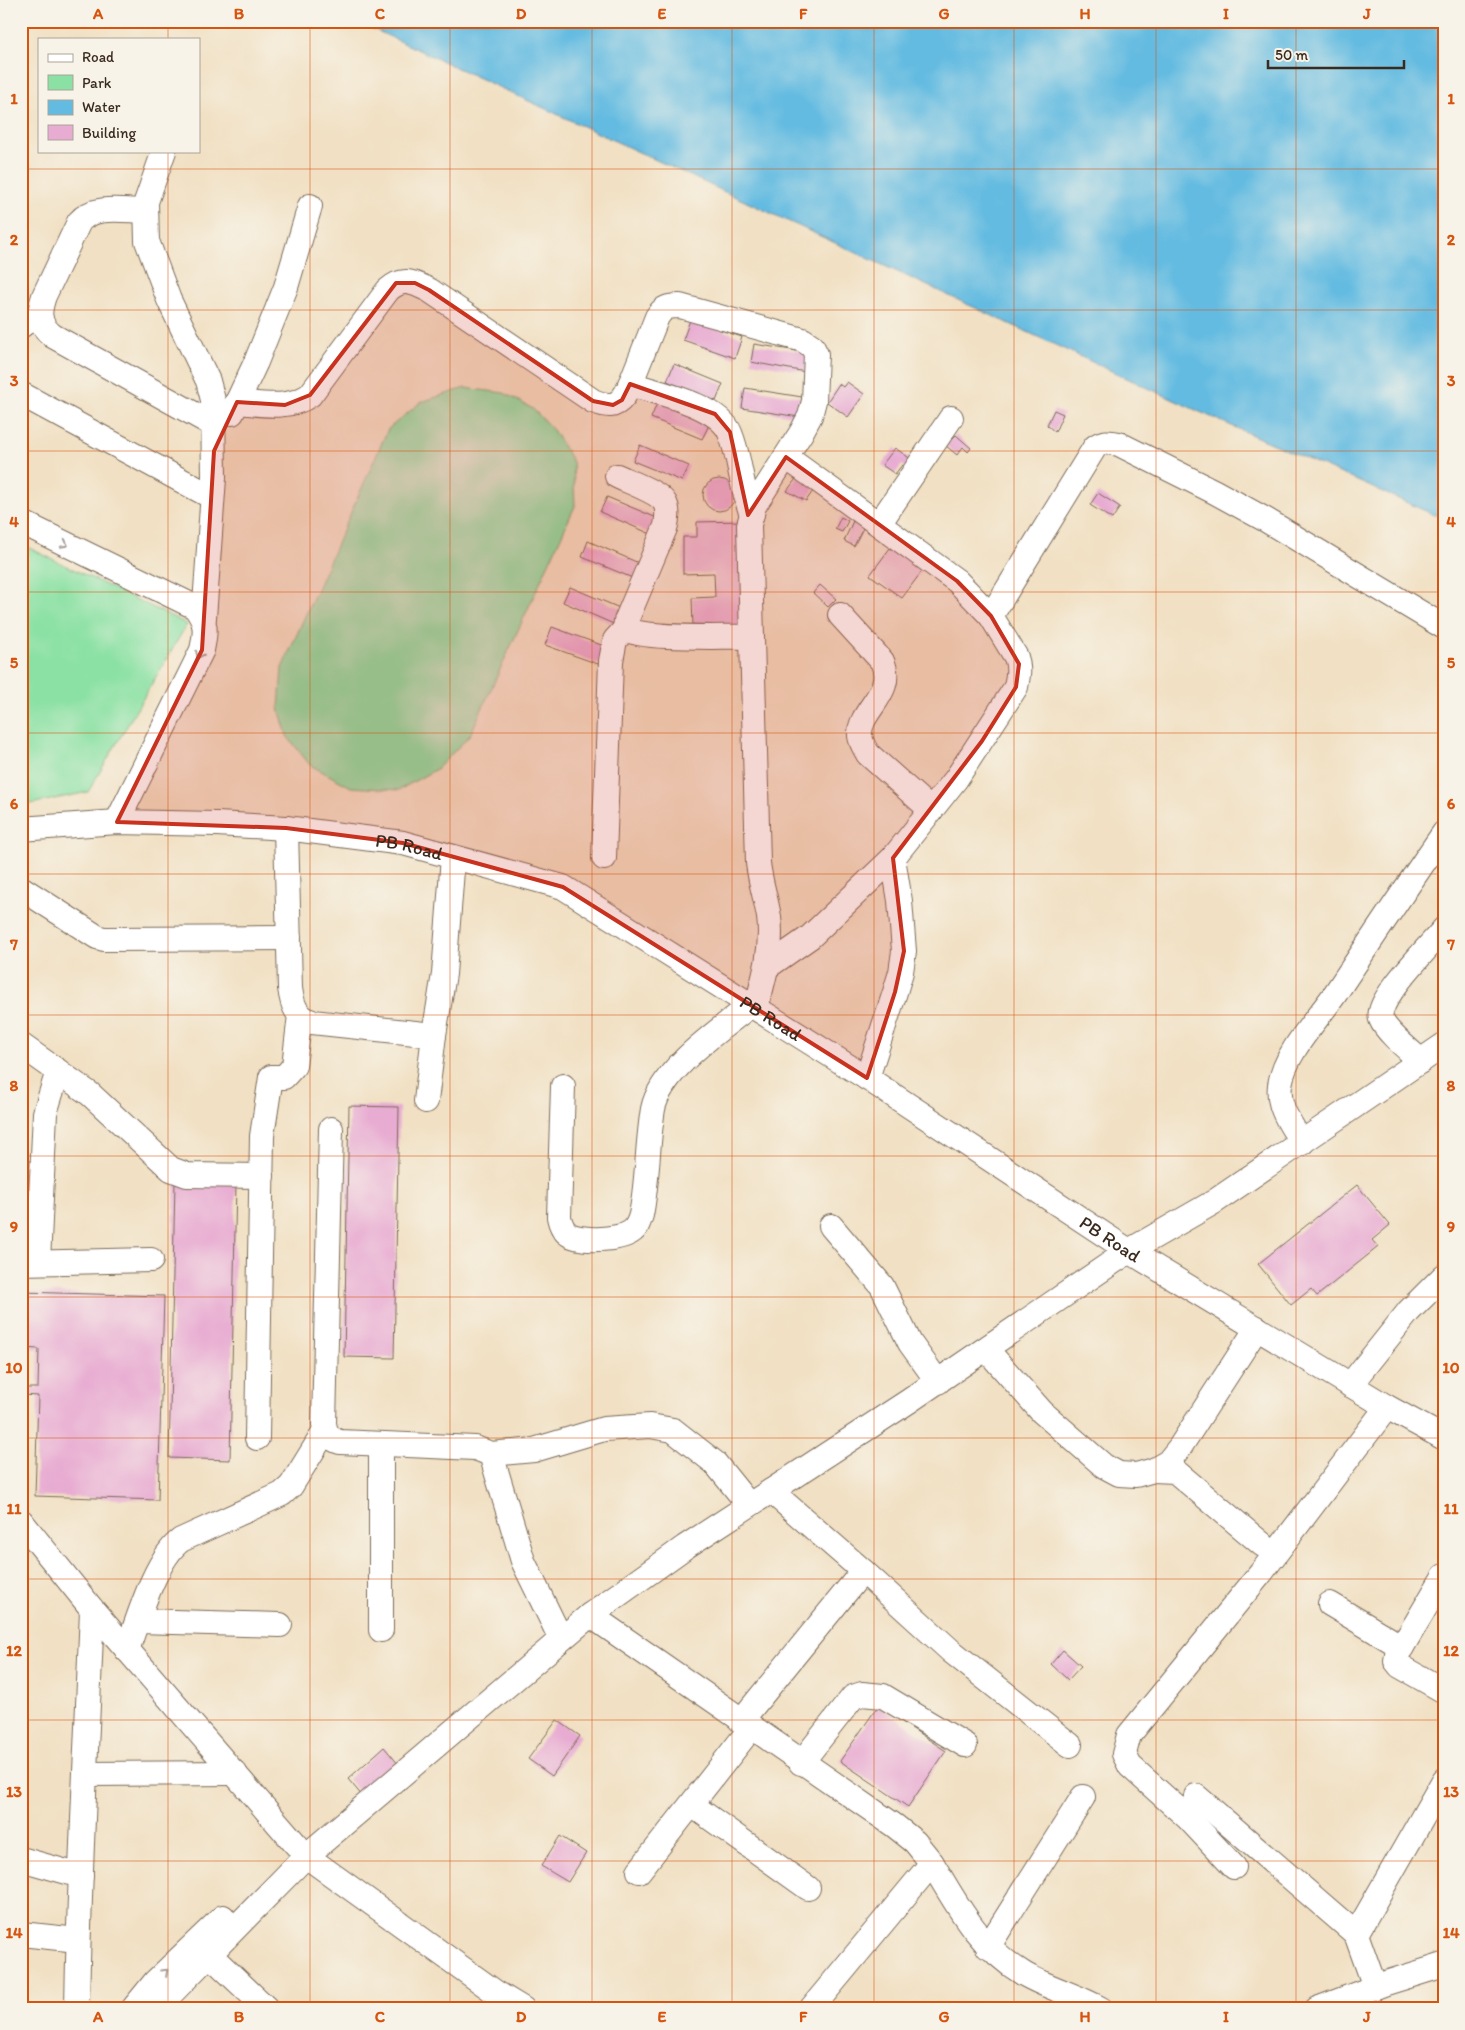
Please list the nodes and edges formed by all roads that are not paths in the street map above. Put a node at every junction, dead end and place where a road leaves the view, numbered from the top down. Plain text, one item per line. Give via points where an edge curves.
1 (164, 152) edge
2 (310, 206) dead end
3 (146, 211) junction
4 (31, 322) edge
5 (630, 384) junction
6 (21, 394) edge
7 (237, 402) junction
8 (951, 418) dead end
9 (214, 425) junction
10 (214, 451) junction
11 (786, 457) junction
12 (617, 476) dead end
13 (212, 497) junction
14 (752, 514) junction
15 (21, 522) edge
16 (879, 524) junction
17 (840, 615) dead end
18 (991, 616) junction
19 (204, 618) junction
20 (1444, 627) edge
21 (625, 629) junction
22 (751, 637) junction
23 (932, 810) junction
24 (117, 822) junction
25 (286, 828) junction
26 (21, 829) edge
27 (1444, 832) edge
28 (453, 857) junction
29 (604, 858) dead end
30 (893, 858) junction
31 (21, 888) edge
32 (1444, 929) edge
33 (289, 938) junction
34 (767, 967) junction
35 (753, 1007) junction
36 (300, 1015) junction
37 (434, 1035) junction
38 (21, 1045) edge
39 (1444, 1045) edge
40 (1421, 1061) junction
41 (58, 1071) junction
42 (867, 1078) junction
43 (563, 1086) dead end
44 (426, 1101) dead end
45 (330, 1129) dead end
46 (1302, 1143) junction
47 (262, 1176) junction
48 (831, 1226) dead end
49 (1129, 1251) junction
50 (151, 1260) dead end
51 (30, 1263) edge
52 (1444, 1276) edge
53 (1257, 1328) junction
54 (986, 1349) junction
55 (938, 1382) junction
56 (1350, 1385) junction
57 (1387, 1407) junction
58 (325, 1431) junction
59 (257, 1438) dead end
60 (1444, 1438) edge
61 (381, 1444) junction
62 (491, 1454) junction
63 (1154, 1470) junction
64 (771, 1491) junction
65 (750, 1505) junction
66 (21, 1521) edge
67 (1263, 1545) dead end
68 (863, 1571) junction
69 (1444, 1576) edge
70 (1330, 1604) dead end
71 (92, 1609) junction
72 (590, 1615) junction
73 (138, 1622) junction
74 (280, 1625) dead end
75 (382, 1630) dead end
76 (561, 1639) junction
77 (1402, 1647) junction
78 (127, 1650) junction
79 (1444, 1691) edge
80 (746, 1725) junction
81 (965, 1745) dead end
82 (1070, 1745) dead end
83 (801, 1762) junction
84 (234, 1773) junction
85 (86, 1774) junction
86 (1444, 1780) edge
87 (1196, 1796) dead end
88 (1083, 1797) dead end
89 (692, 1805) junction
90 (300, 1849) junction
91 (21, 1859) edge
92 (932, 1863) junction
93 (1234, 1867) dead end
94 (639, 1871) dead end
95 (81, 1876) junction
96 (808, 1888) dead end
97 (21, 1934) edge
98 (1356, 1934) junction
99 (78, 1940) junction
100 (988, 1947) junction
101 (209, 1954) junction
102 (1444, 1965) edge
103 (1375, 1987) junction
104 (489, 2000) edge
105 (77, 2009) edge
106 (134, 2009) edge
107 (156, 2009) edge
108 (267, 2009) edge
109 (523, 2009) edge
110 (810, 2009) edge
111 (1101, 2009) edge
112 (1317, 2009) edge

1 - 3 street via 150,187
2 - 7 street via 286,288
3 - 4 street via 86,214 79,222
3 - 9 street via 148,241 169,300 208,382
4 - 9 street
5 - 7 street via 622,400 613,405 593,401 429,290 406,282 396,283 388,290 310,395 300,402 285,405
5 - 11 street via 657,317 661,310 670,306 803,340 812,346 816,354 814,401 810,416
5 - 14 street via 703,407 724,421 730,432 743,493
6 - 13 street
7 - 10 street
8 - 16 street
9 - 10 street
10 - 13 street
11 - 14 street
11 - 16 street
12 - 21 street via 660,496 668,514
13 - 19 street
14 - 22 street via 749,525
15 -> 19 street via 196,607
16 - 18 street via 957,581
17 - 23 street via 882,660 885,668 882,691 862,726 863,746
18 - 20 street via 1095,447 1108,442 1119,444 1257,515
18 - 23 street via 1019,664 1016,687
19 -> 24 street via 206,635 202,650
21 - 22 street via 660,635
21 - 29 street via 615,640 611,660
22 - 34 street via 758,863 769,917
23 - 30 street
24 - 25 street, PB Road
24 - 26 street, PB Road
25 - 28 street, PB Road via 404,843
25 - 33 street
27 - 46 street via 1285,1068 1279,1097 1282,1111
28 - 35 street, PB Road via 564,887
28 - 37 street via 444,974
30 - 34 street via 810,938
30 - 42 street via 904,951 901,972
31 - 33 street via 97,938
32 - 40 street via 1387,996 1380,1014 1387,1028
33 - 36 street via 292,1002
34 - 35 street
35 - 42 street, PB Road
35 - 43 street via 692,1054 665,1081 654,1108 641,1215 638,1225 623,1236 582,1238 566,1232 561,1224
36 - 37 street via 312,1022
36 - 47 street via 294,1066 284,1077 271,1077 262,1136
37 - 44 street
38 - 41 street
39 - 40 street
40 - 46 street
41 - 47 street via 90,1094 171,1169 187,1175
41 - 51 street via 45,1114
42 - 49 street, PB Road
45 - 58 street
46 - 49 street via 1214,1202
47 - 59 street
48 - 55 street via 882,1286 905,1336
49 - 53 street, PB Road
49 - 54 street
50 - 51 street
52 - 56 street via 1409,1310
53 - 56 street, PB Road
53 - 63 street via 1180,1447 1168,1462
54 - 55 street
54 - 63 street via 1042,1412 1104,1466 1119,1474 1136,1475
55 - 64 street
56 - 57 street, PB Road
57 - 60 street, PB Road
57 - 93 street via 1261,1573 1129,1734 1124,1754 1130,1766 1188,1818
58 - 61 street via 331,1439 340,1442
58 - 73 street via 291,1486 282,1494 173,1546 150,1588
61 - 62 street via 474,1448
61 - 75 street
62 - 65 street via 534,1450 604,1429 650,1426 673,1430 714,1463
62 - 76 street via 523,1561
63 - 67 street via 1175,1471
64 - 65 street
64 - 68 street
65 - 72 street
66 - 71 street
68 - 80 street
68 - 82 street via 951,1651
69 - 77 street
70 - 77 street
71 - 78 street
71 - 85 street
72 - 76 street
72 - 80 street
73 - 74 street
73 - 78 street
76 - 90 street
77 - 79 street via 1396,1661 1400,1666
78 - 84 street
80 - 83 street
80 - 89 street
81 - 83 street via 884,1696 862,1694 853,1697
83 - 92 street via 895,1826 915,1842
84 - 85 street
84 - 90 street
85 - 95 street
86 - 98 street
87 - 98 street
88 - 100 street
89 - 94 street
89 - 96 street
90 - 101 street
90 - 104 street
106 -> 90 street via 155,1982
91 - 95 street
92 - 100 street via 968,1922
92 - 110 street
95 - 99 street
97 - 99 street
98 - 103 street
99 - 105 street
100 - 111 street via 1025,1974
101 - 107 street
101 - 108 street
102 - 103 street
103 - 112 street
104 - 109 street

